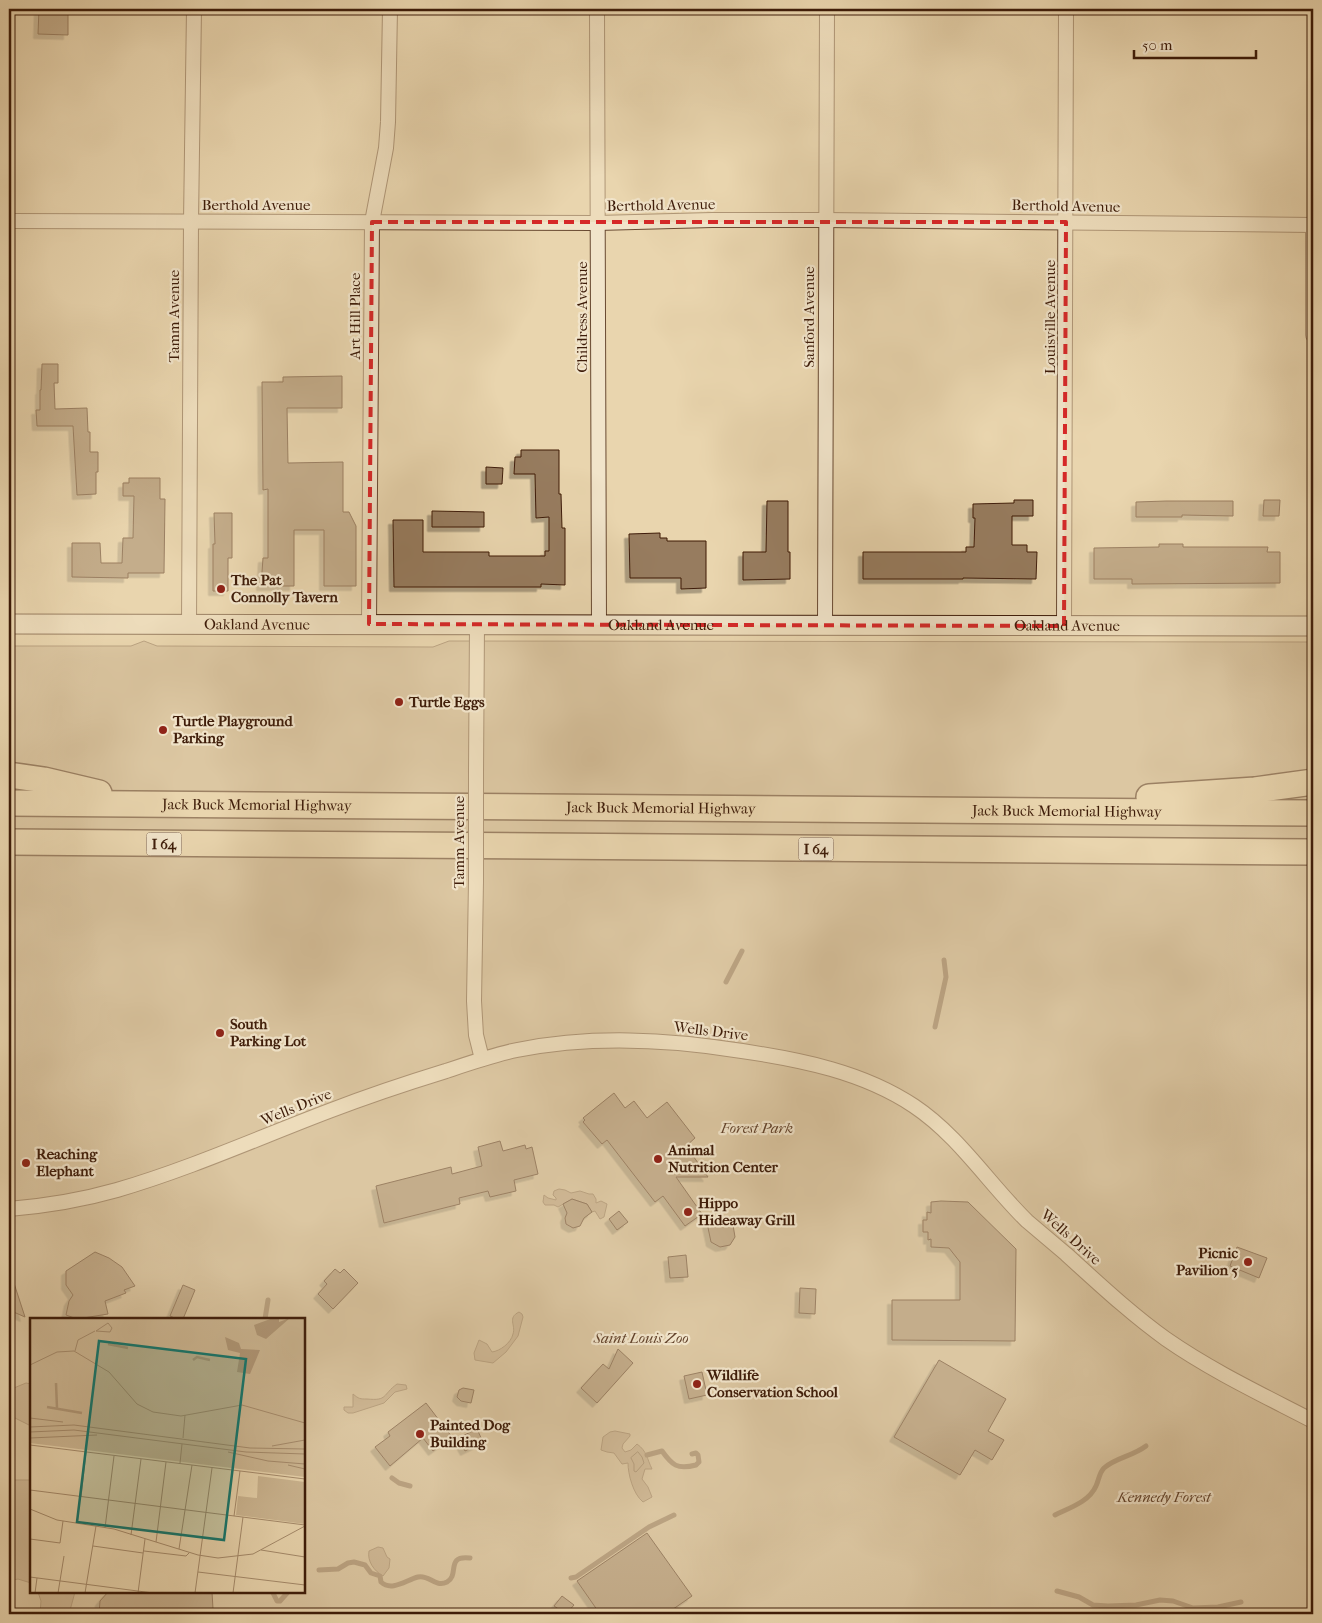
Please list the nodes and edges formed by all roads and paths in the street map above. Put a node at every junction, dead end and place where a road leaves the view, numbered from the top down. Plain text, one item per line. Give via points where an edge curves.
1 (194, 9) edge
2 (390, 9) edge
3 (597, 9) edge
4 (827, 9) edge
5 (1066, 9) edge
6 (825, 220) junction
7 (9, 221) edge
8 (191, 221) junction
9 (372, 222) junction
10 (1066, 222) junction
11 (597, 223) junction
12 (1313, 225) edge
13 (1313, 335) edge
14 (9, 624) edge
15 (190, 624) junction
16 (369, 624) junction
17 (477, 625) junction
18 (599, 625) junction
19 (825, 625) junction
20 (1064, 626) junction
21 (1313, 626) edge
22 (9, 775) edge
23 (1313, 782) edge
24 (9, 803) edge
25 (137, 804) junction
26 (1030, 811) junction
27 (1313, 813) edge
28 (9, 842) edge
29 (1313, 852) edge
30 (482, 1059) junction
31 (9, 1209) edge
32 (1313, 1420) edge

1 - 8 street, Tamm Avenue
2 - 9 street, Art Hill Place via 386,148
3 - 11 street, Childress Avenue
4 - 6 street, Sanford Avenue
5 - 10 street, Louisville Avenue
6 - 10 street, Berthold Avenue
6 - 11 street, Berthold Avenue
6 - 19 street, Sanford Avenue
7 - 8 street, Berthold Avenue
8 - 9 street, Berthold Avenue
8 - 15 street, Tamm Avenue
9 - 11 street, Berthold Avenue
9 - 16 street, Art Hill Place
10 - 12 street, Berthold Avenue
10 - 20 street, Louisville Avenue
11 - 18 street, Childress Avenue
12 - 13 street
14 - 15 street, Oakland Avenue
15 - 16 street, Oakland Avenue
16 - 17 street, Oakland Avenue
17 - 18 street, Oakland Avenue
17 - 30 street, Tamm Avenue, bridge via 474,1001 476,1034
18 - 19 street, Oakland Avenue
19 - 20 street, Oakland Avenue
20 - 21 street, Oakland Avenue
22 - 25 highway
23 - 26 highway via 1221,793 1092,801
24 - 25 highway, Jack Buck Memorial Highway
25 - 26 highway, Jack Buck Memorial Highway
26 - 27 highway, Jack Buck Memorial Highway
28 - 29 highway, I 64
30 - 31 street, Wells Drive via 361,1099 116,1190
30 - 32 street, Wells Drive via 565,1043 649,1040 772,1056 864,1080 916,1107 937,1124 1026,1219 1166,1339 1230,1378

